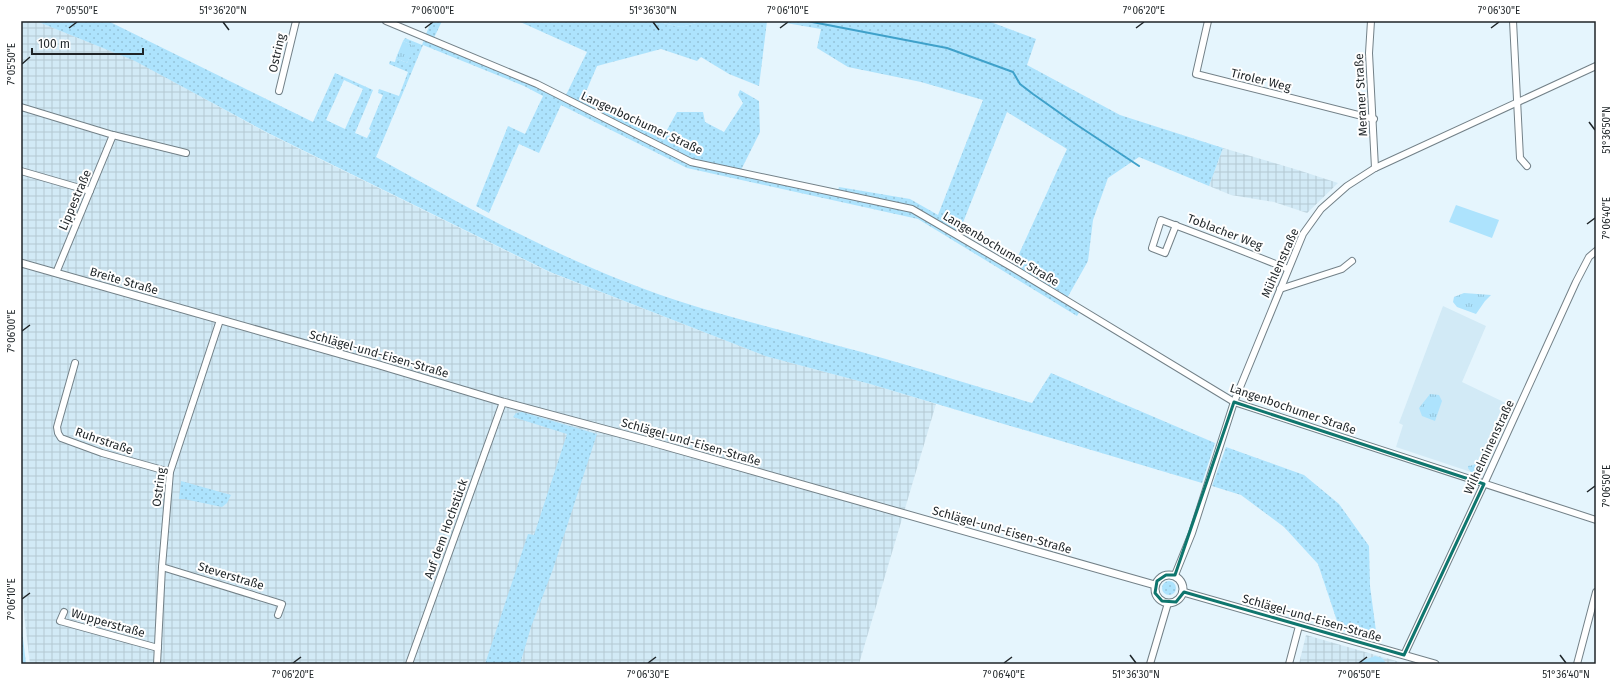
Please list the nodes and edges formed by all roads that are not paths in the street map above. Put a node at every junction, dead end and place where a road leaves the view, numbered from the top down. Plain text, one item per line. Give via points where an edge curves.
1 (296, 21) edge
2 (386, 21) edge
3 (1208, 21) edge
4 (1371, 21) edge
5 (1513, 21) edge
6 (1596, 66) edge
7 (280, 91) dead end
8 (1518, 102) junction
9 (21, 107) edge
10 (1374, 119) junction
11 (113, 135) junction
12 (186, 153) dead end
13 (1527, 166) dead end
14 (1375, 168) junction
15 (21, 171) edge
16 (90, 191) junction
17 (1176, 225) junction
18 (1596, 251) edge
19 (1352, 261) dead end
20 (21, 263) edge
21 (1288, 269) junction
22 (56, 273) junction
23 (1280, 289) junction
24 (220, 320) junction
25 (75, 363) dead end
26 (503, 402) junction
27 (1234, 402) junction
28 (170, 472) junction
29 (1484, 484) junction
30 (1596, 520) edge
31 (162, 567) junction
32 (1175, 575) junction
33 (1155, 585) junction
34 (1183, 592) junction
35 (1596, 592) edge
36 (1168, 603) junction
37 (64, 612) dead end
38 (278, 615) dead end
39 (1299, 626) junction
40 (158, 648) junction
41 (1404, 655) junction
42 (157, 664) edge
43 (409, 664) edge
44 (1150, 664) edge
45 (1289, 664) edge
46 (1436, 664) edge
47 (1576, 664) edge

1 - 7 street, Ostring
2 - 27 street, Langenbochumer Straße via 537,84 691,162 912,209
3 - 10 street, Tiroler Weg via 1196,74
4 - 10 street, Meraner Straße via 1369,53
5 - 8 street
6 - 8 street, Mühlenstraße
8 - 13 street via 1520,158
8 - 14 street, Mühlenstraße
9 - 11 street
10 - 14 street, Meraner Straße
11 - 12 street
11 - 16 street, Lippestraße
14 - 21 street, Mühlenstraße via 1347,186 1322,209 1303,234
15 - 16 street
16 - 22 street, Lippestraße
17 - 17 street, Toblacher Weg via 1161,220 1152,248 1165,253
17 - 21 street, Toblacher Weg
18 - 29 street, Wilhelminenstraße via 1589,256 1576,282
19 - 23 street via 1342,269
20 - 22 street, Breite Straße
21 - 23 street, Mühlenstraße
22 - 24 street, Breite Straße
23 - 27 street, Mühlenstraße
24 - 26 street, Schlägel-und-Eisen-Straße
24 - 28 street, Ostring
25 - 28 street, Ruhrstraße via 57,427 61,438 102,453
26 - 33 street, Schlägel-und-Eisen-Straße
26 - 43 street, Auf dem Hochstück
27 - 29 street, Langenbochumer Straße
27 - 32 street, Mühlenstraße via 1192,533
28 - 31 street, Ostring
29 - 30 street, Langenbochumer Straße
29 - 41 street, Wilhelminenstraße
31 - 38 street, Steverstraße via 282,604
31 - 40 street, Ostring
32 - 33 street via 1163,575
32 - 34 street via 1182,582
33 - 36 street via 1157,597
34 - 36 street via 1178,600
34 - 39 street, Schlägel-und-Eisen-Straße
35 - 47 street
36 - 44 street
37 - 40 street, Wupperstraße via 60,621
39 - 41 street, Schlägel-und-Eisen-Straße
39 - 45 street
40 - 42 street, Ostring
41 - 46 street, Schlägel-und-Eisen-Straße

